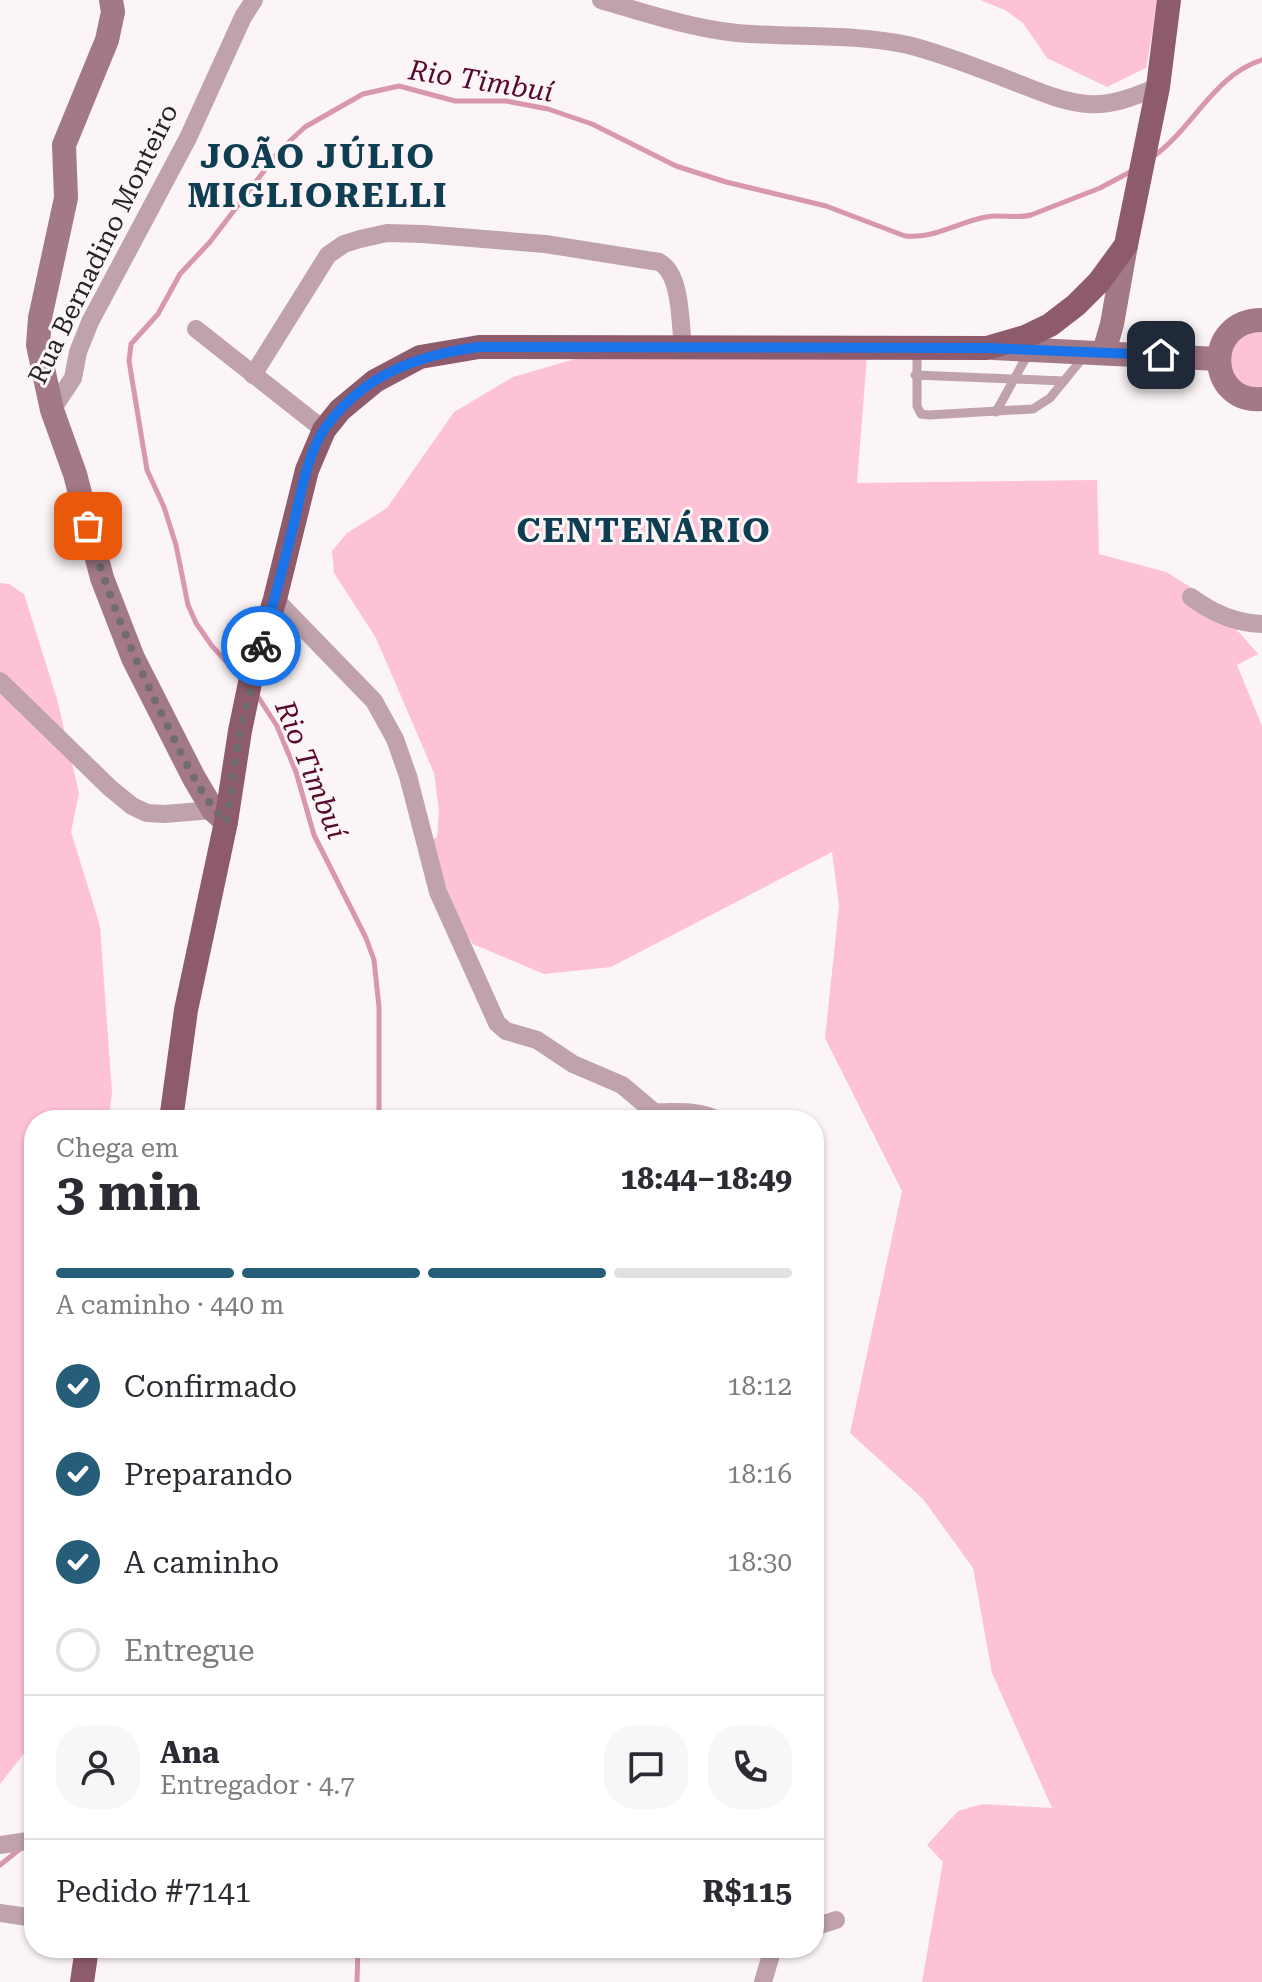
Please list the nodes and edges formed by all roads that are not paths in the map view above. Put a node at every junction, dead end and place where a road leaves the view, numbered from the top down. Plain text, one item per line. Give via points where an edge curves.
1 (111, 0) edge
2 (254, 0) edge
3 (601, 0) edge
4 (1169, 0) edge
5 (1158, 87) junction
6 (1126, 245) junction
7 (1262, 320) edge
8 (196, 329) dead end
9 (917, 348) junction
10 (987, 348) junction
11 (683, 349) junction
12 (1031, 349) junction
13 (1096, 352) junction
14 (1218, 359) junction
15 (253, 375) junction
16 (915, 375) junction
17 (1014, 378) junction
18 (1064, 381) junction
19 (1262, 399) edge
20 (52, 410) junction
21 (996, 412) junction
22 (324, 430) junction
23 (1191, 597) dead end
24 (275, 599) junction
25 (1262, 624) edge
26 (0, 681) edge
27 (220, 816) junction
28 (172, 1110) edge
29 (650, 1110) edge
30 (24, 1841) edge
31 (0, 1845) edge
32 (0, 1913) edge
33 (24, 1917) edge
34 (836, 1920) dead end
35 (824, 1924) edge
36 (86, 1958) edge
37 (770, 1958) edge
38 (82, 1982) edge
39 (763, 1982) edge

1 - 20 street via 107,40 64,145 66,198 38,345
2 - 20 street, Rua Bernadino Monteiro via 188,138 95,311 73,378
3 - 5 street via 734,32 846,36 911,46 1086,104 1123,100
4 - 5 main road
5 - 6 main road
6 - 10 main road via 1099,282 1050,325
6 - 13 street via 1112,324
7 - 14 street via 1244,322 1231,331
8 - 15 street
9 - 10 main road
9 - 11 main road
9 - 16 lane
10 - 12 street
11 - 15 street via 675,281 659,262 545,244 387,233 344,244 328,255
11 - 22 main road via 479,347 442,352 375,381
12 - 13 street
12 - 17 lane
13 - 14 street
13 - 18 lane
14 - 19 street via 1229,387 1242,397
15 - 22 street
16 - 17 lane
16 - 21 lane via 921,414
17 - 18 lane
17 - 21 lane
18 - 21 lane via 1043,406
20 - 27 street, Rua Bernadino Monteiro via 102,578 133,658 194,778
22 - 24 main road via 307,470
23 - 25 street via 1223,616
24 - 27 main road
24 - 29 street via 374,701 395,739 438,892 497,1023 622,1085
26 - 27 street via 132,806 147,813
27 - 28 main road
30 - 31 street
32 - 33 street
34 - 35 street
36 - 38 main road
37 - 39 street

